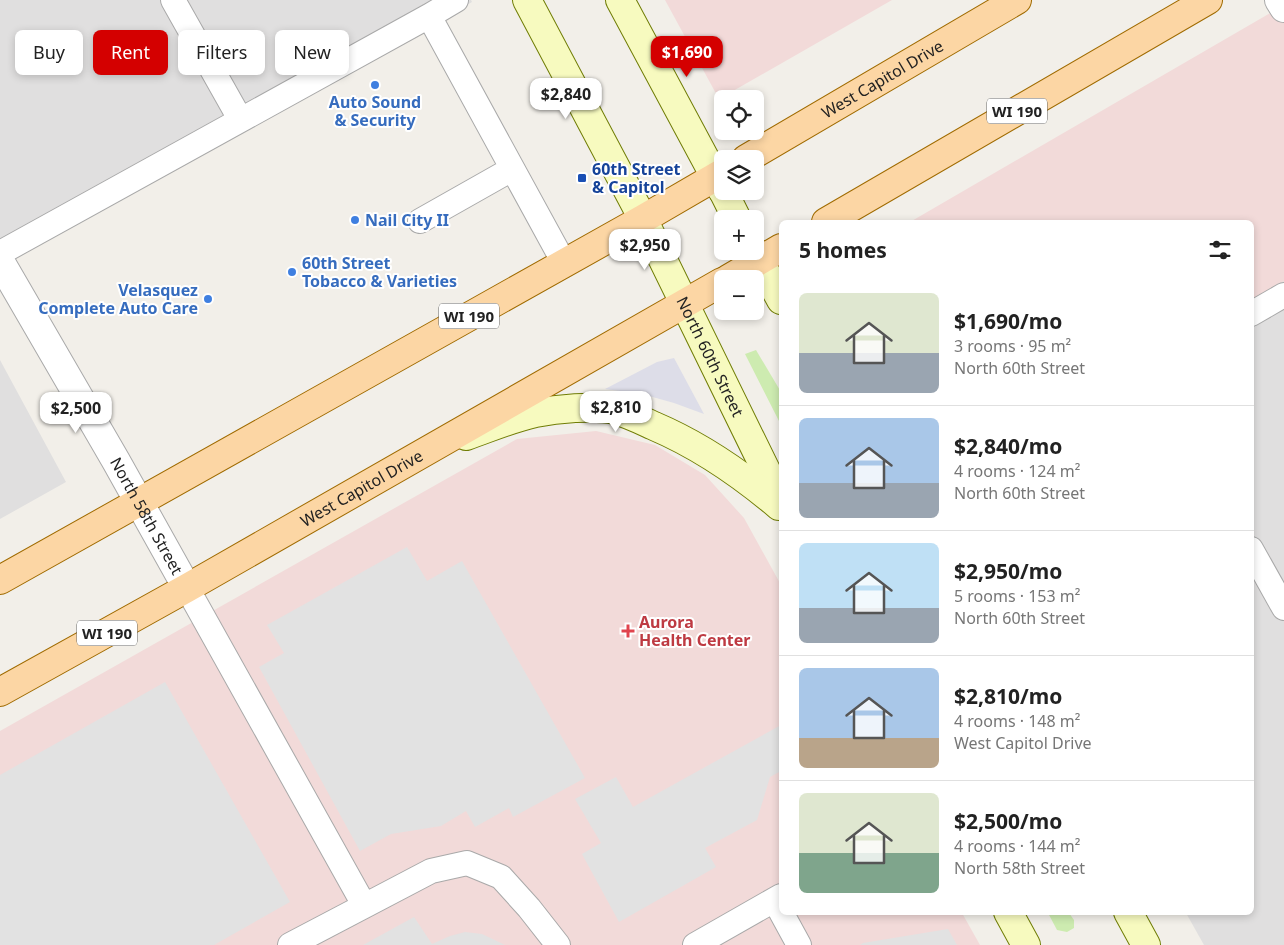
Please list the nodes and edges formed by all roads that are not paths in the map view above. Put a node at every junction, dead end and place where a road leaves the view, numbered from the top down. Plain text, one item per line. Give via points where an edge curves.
1 (173, 0) edge
2 (456, 0) edge
3 (527, 0) edge
4 (620, 0) edge
5 (1017, 0) edge
6 (1208, 0) edge
7 (1279, 0) edge
8 (1284, 8) edge
9 (429, 16) junction
10 (240, 119) junction
11 (761, 150) edge
12 (512, 169) junction
13 (714, 170) edge
14 (714, 186) edge
15 (643, 219) junction
16 (829, 220) edge
17 (420, 221) dead end
18 (0, 253) edge
19 (765, 254) edge
20 (0, 261) edge
21 (564, 263) junction
22 (741, 270) edge
23 (714, 287) edge
24 (779, 294) edge
25 (1284, 295) edge
26 (684, 304) junction
27 (1254, 312) edge
28 (436, 446) junction
29 (779, 497) edge
30 (139, 502) junction
31 (779, 506) edge
32 (1254, 554) edge
33 (0, 580) edge
34 (187, 588) junction
35 (1284, 608) edge
36 (0, 692) edge
37 (364, 905) junction
38 (779, 905) edge
39 (785, 915) edge
40 (1010, 915) edge
41 (1130, 915) edge
42 (290, 945) edge
43 (558, 945) edge
44 (695, 945) edge
45 (799, 945) edge
46 (1026, 945) edge
47 (1146, 945) edge

1 - 10 lane
2 - 9 lane
3 - 15 main road, North 60th Street
4 - 13 main road
5 - 11 main road, West Capitol Drive
6 - 16 main road, WI 190
7 - 8 street
9 - 10 lane
9 - 12 lane
10 - 18 lane
12 - 17 lane
12 - 21 lane
14 - 15 main road, WI 190
15 - 21 main road, WI 190
15 - 26 main road, North 60th Street
19 - 22 main road
19 - 24 main road
20 - 30 street, North 58th Street
21 - 30 main road, WI 190
23 - 26 main road, West Capitol Drive / WI 190
25 - 27 lane
26 - 28 main road, West Capitol Drive / WI 190
26 - 29 main road, North 60th Street
28 - 31 main road via 534,413 563,409 613,410 677,436 718,459
28 - 34 main road, West Capitol Drive / WI 190
30 - 33 main road, WI 190
30 - 34 street, North 58th Street
32 - 35 lane
34 - 36 main road, West Capitol Drive / WI 190
34 - 37 lane
37 - 42 lane
37 - 43 lane via 431,871 467,863 501,878 530,908
38 - 44 lane
39 - 45 lane
40 - 46 main road
41 - 47 main road

